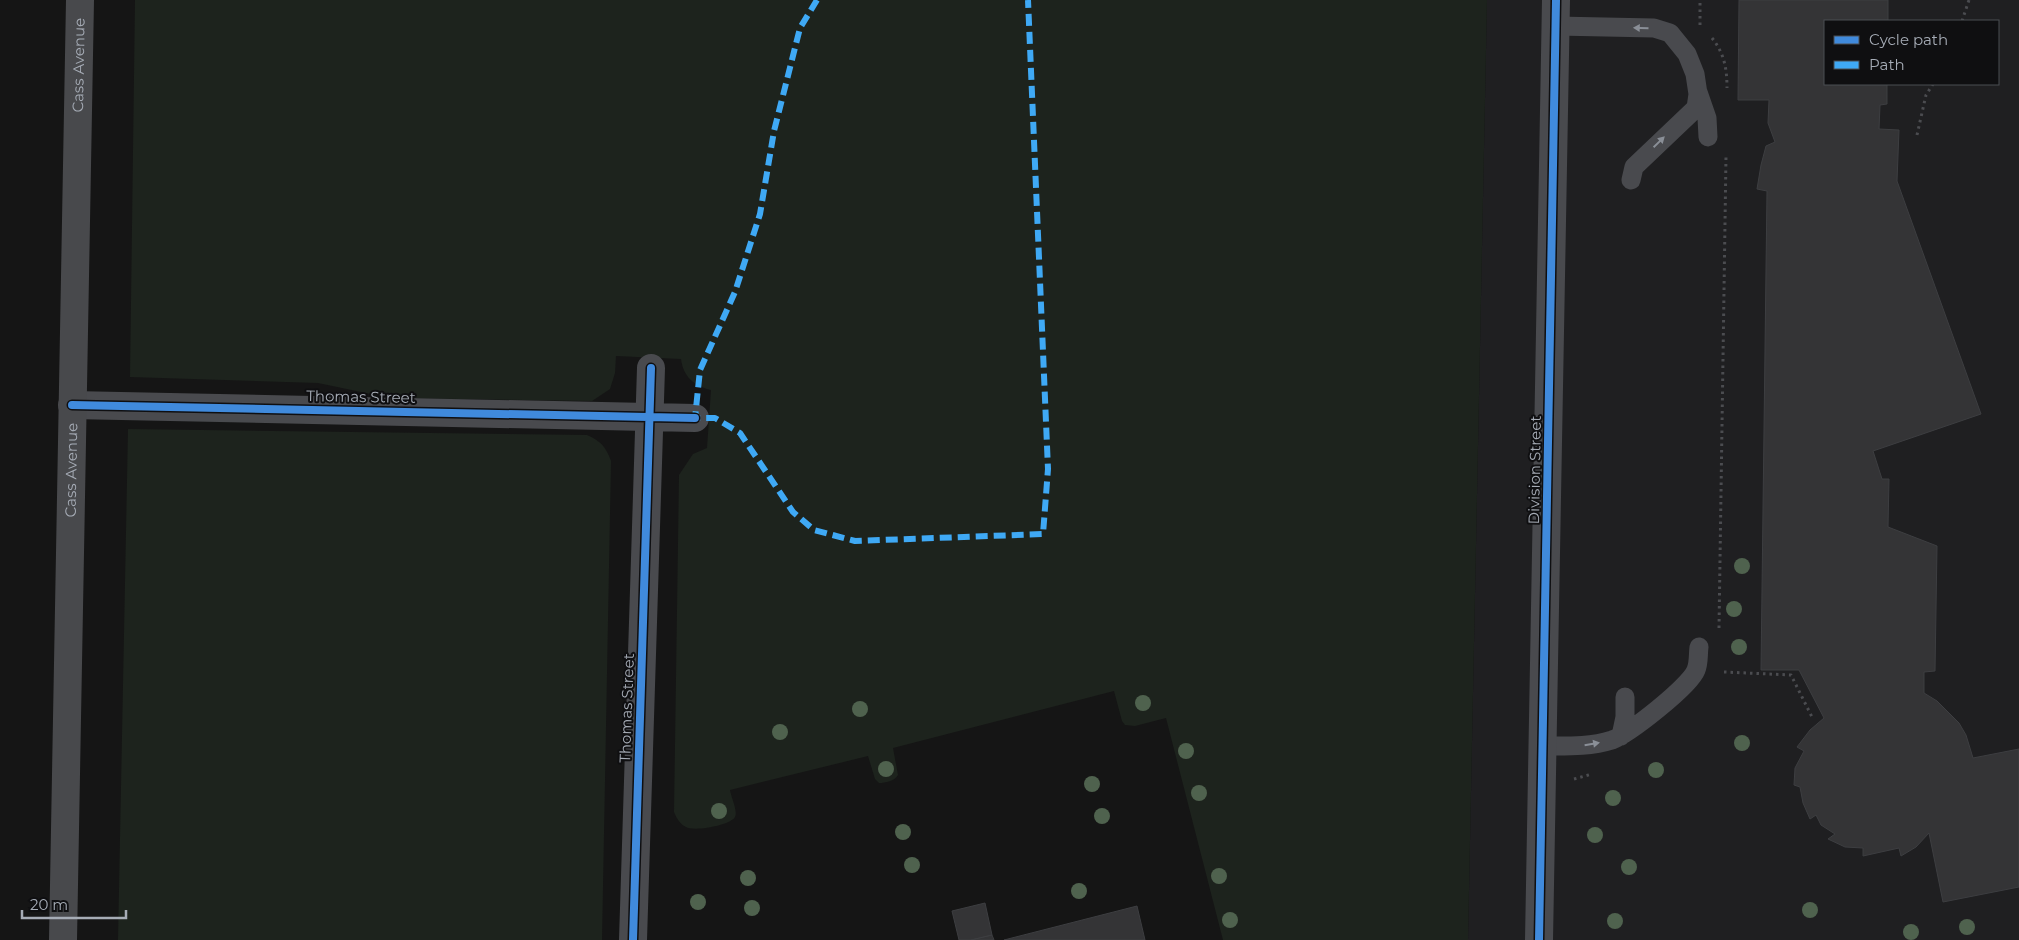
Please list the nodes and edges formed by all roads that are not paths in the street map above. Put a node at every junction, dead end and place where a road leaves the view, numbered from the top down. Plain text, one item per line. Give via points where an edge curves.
1 (80, 0) edge
2 (1556, 13) edge
3 (1698, 91) junction
4 (1708, 137) dead end
5 (1631, 180) dead end
6 (651, 368) dead end
7 (72, 405) junction
8 (649, 417) junction
9 (695, 418) dead end
10 (1699, 647) dead end
11 (1625, 698) dead end
12 (1621, 736) junction
13 (1544, 746) junction
14 (63, 940) edge
15 (633, 940) edge
16 (1540, 940) edge

1 - 7 main road, Cass Avenue
3 -> 2 lane via 1687,54 1670,33
2 - 13 street, Division Street
3 - 4 lane via 1707,118
5 -> 3 lane via 1634,167 1696,108
6 - 8 street, Thomas Street
7 - 8 street, Thomas Street
7 - 14 main road, Cass Avenue
8 - 9 street, Thomas Street
8 - 15 street, Thomas Street
10 - 12 lane via 1696,669 1687,683
11 - 12 lane
13 -> 12 lane via 1590,745
13 - 16 street, Division Street

